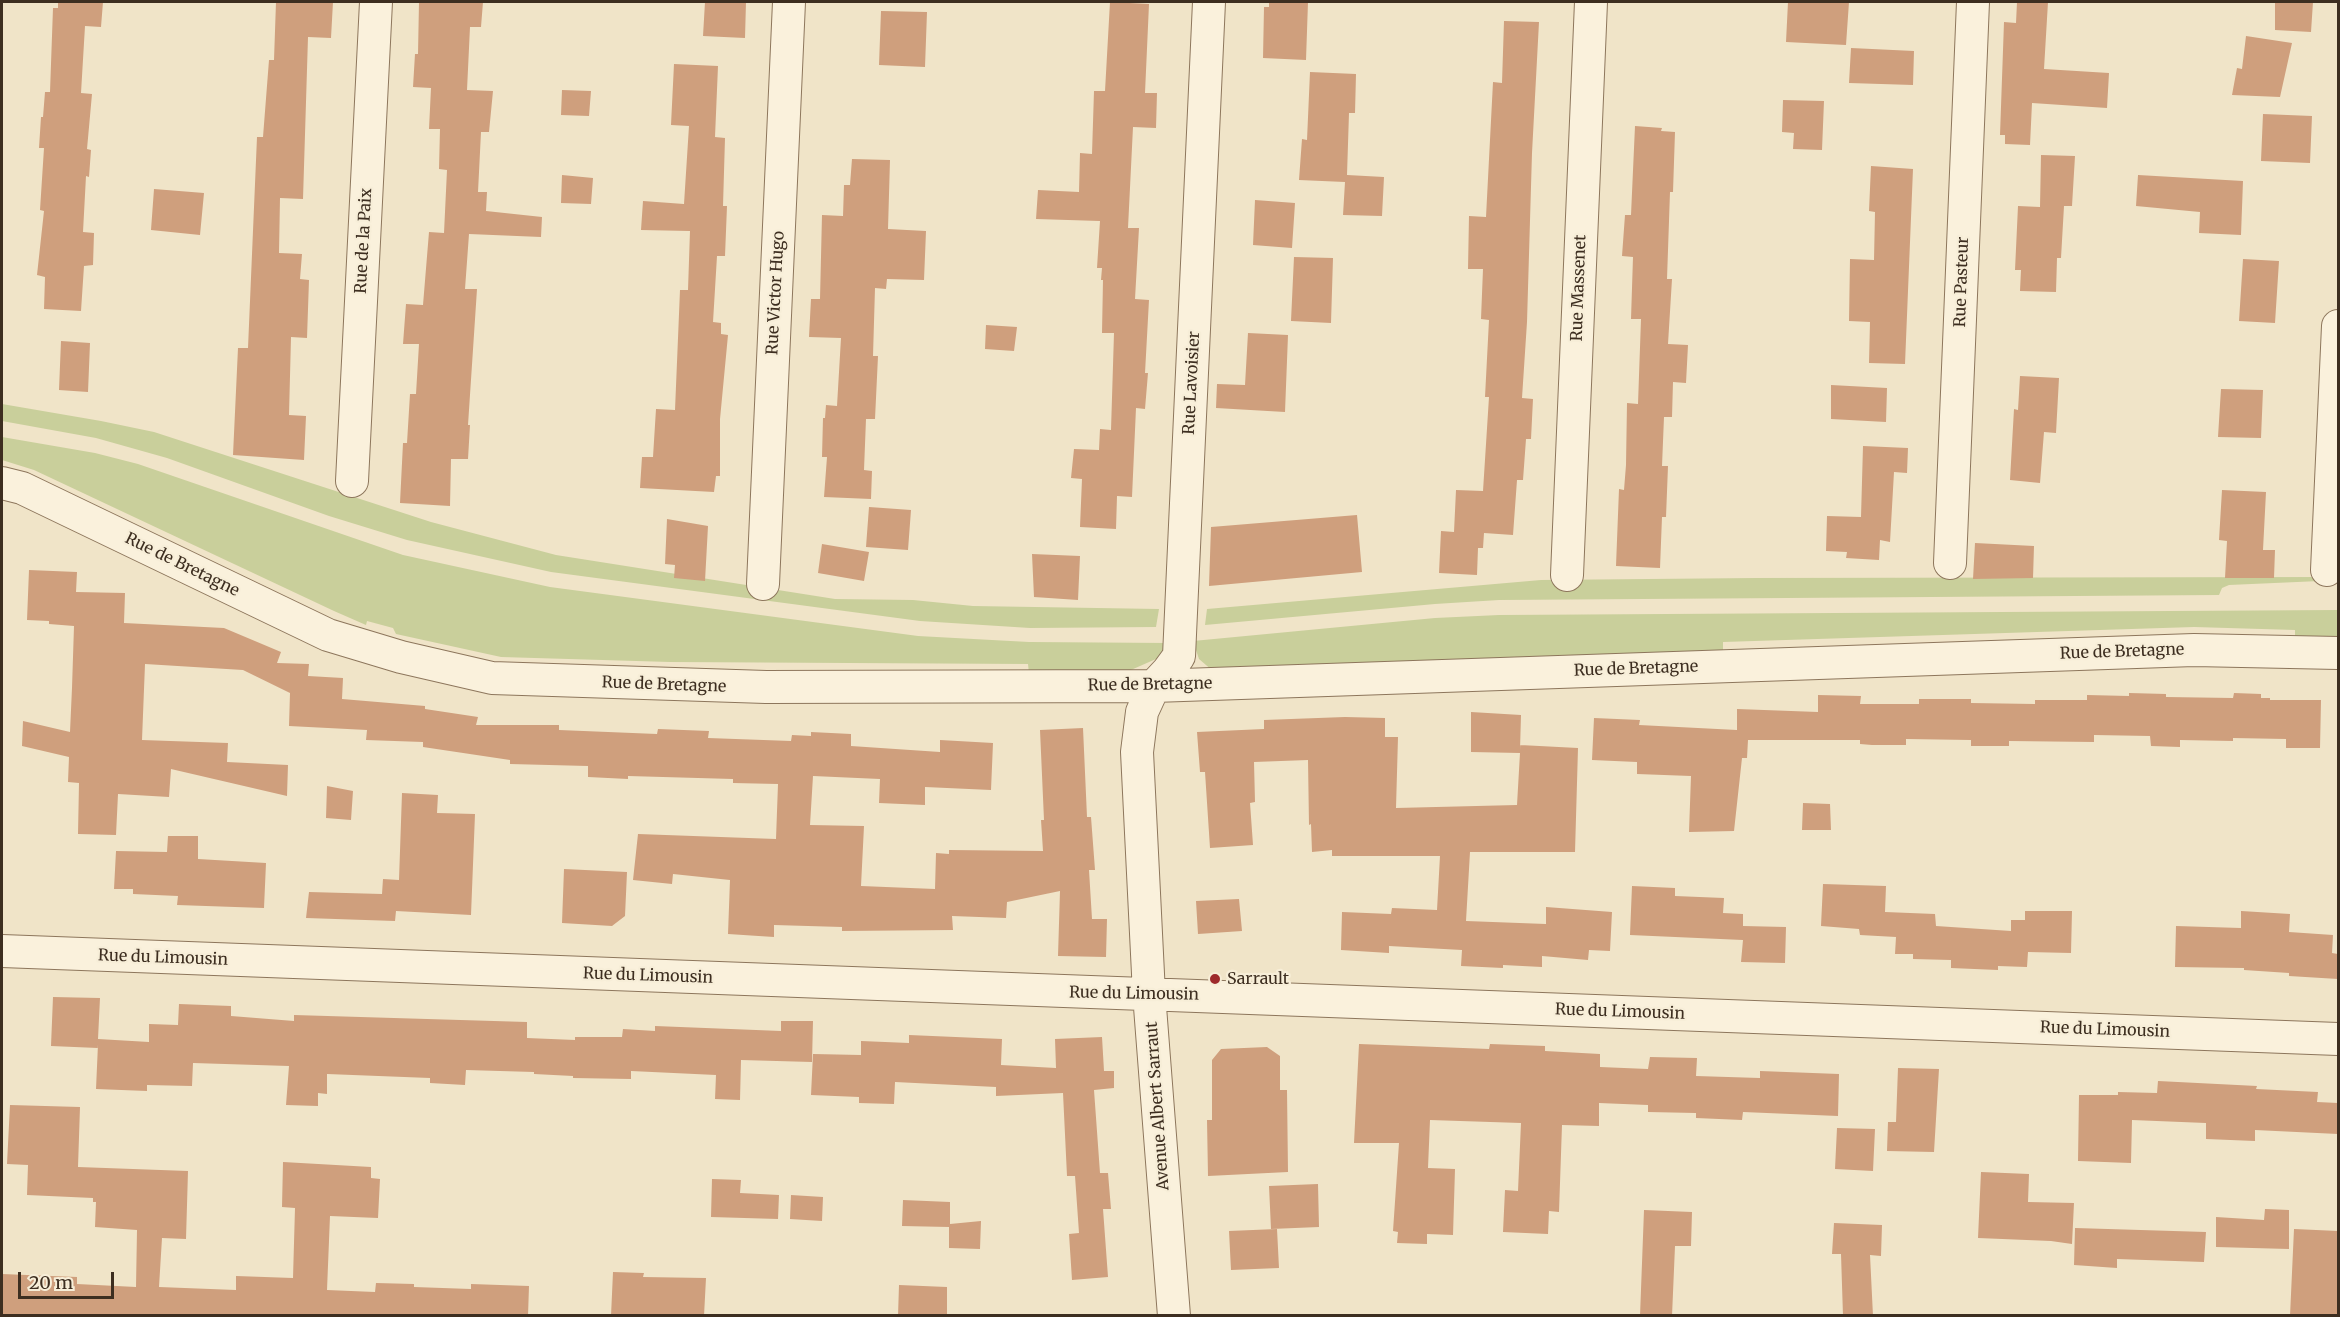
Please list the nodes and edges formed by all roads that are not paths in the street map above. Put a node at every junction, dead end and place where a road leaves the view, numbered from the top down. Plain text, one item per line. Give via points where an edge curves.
1 (376, 2) edge
2 (789, 2) edge
3 (1209, 2) edge
4 (1591, 2) edge
5 (1973, 2) edge
6 (2338, 326) edge
7 (352, 481) dead end
8 (2, 483) edge
9 (1950, 563) dead end
10 (2327, 570) dead end
11 (1567, 575) dead end
12 (763, 584) dead end
13 (2338, 653) edge
14 (1154, 686) junction
15 (1137, 752) joint
16 (2, 951) edge
17 (1149, 994) junction
18 (2338, 1039) edge
19 (1174, 1316) edge

1 - 7 street, Rue de la Paix
2 - 12 street, Rue Victor Hugo
3 - 14 street, Rue Lavoisier via 1179,656
4 - 11 street, Rue Massenet
5 - 9 street, Rue Pasteur
6 - 10 street
8 - 14 street, Rue de Bretagne via 22,488 328,635 492,678 766,687
13 - 14 street, Rue de Bretagne via 2194,650
14 - 15 street, Rue Lavoisier via 1142,712
15 - 17 street, Avenue Albert Sarraut
16 - 17 street, Rue du Limousin
17 - 18 street, Rue du Limousin
17 - 19 street, Avenue Albert Sarraut

